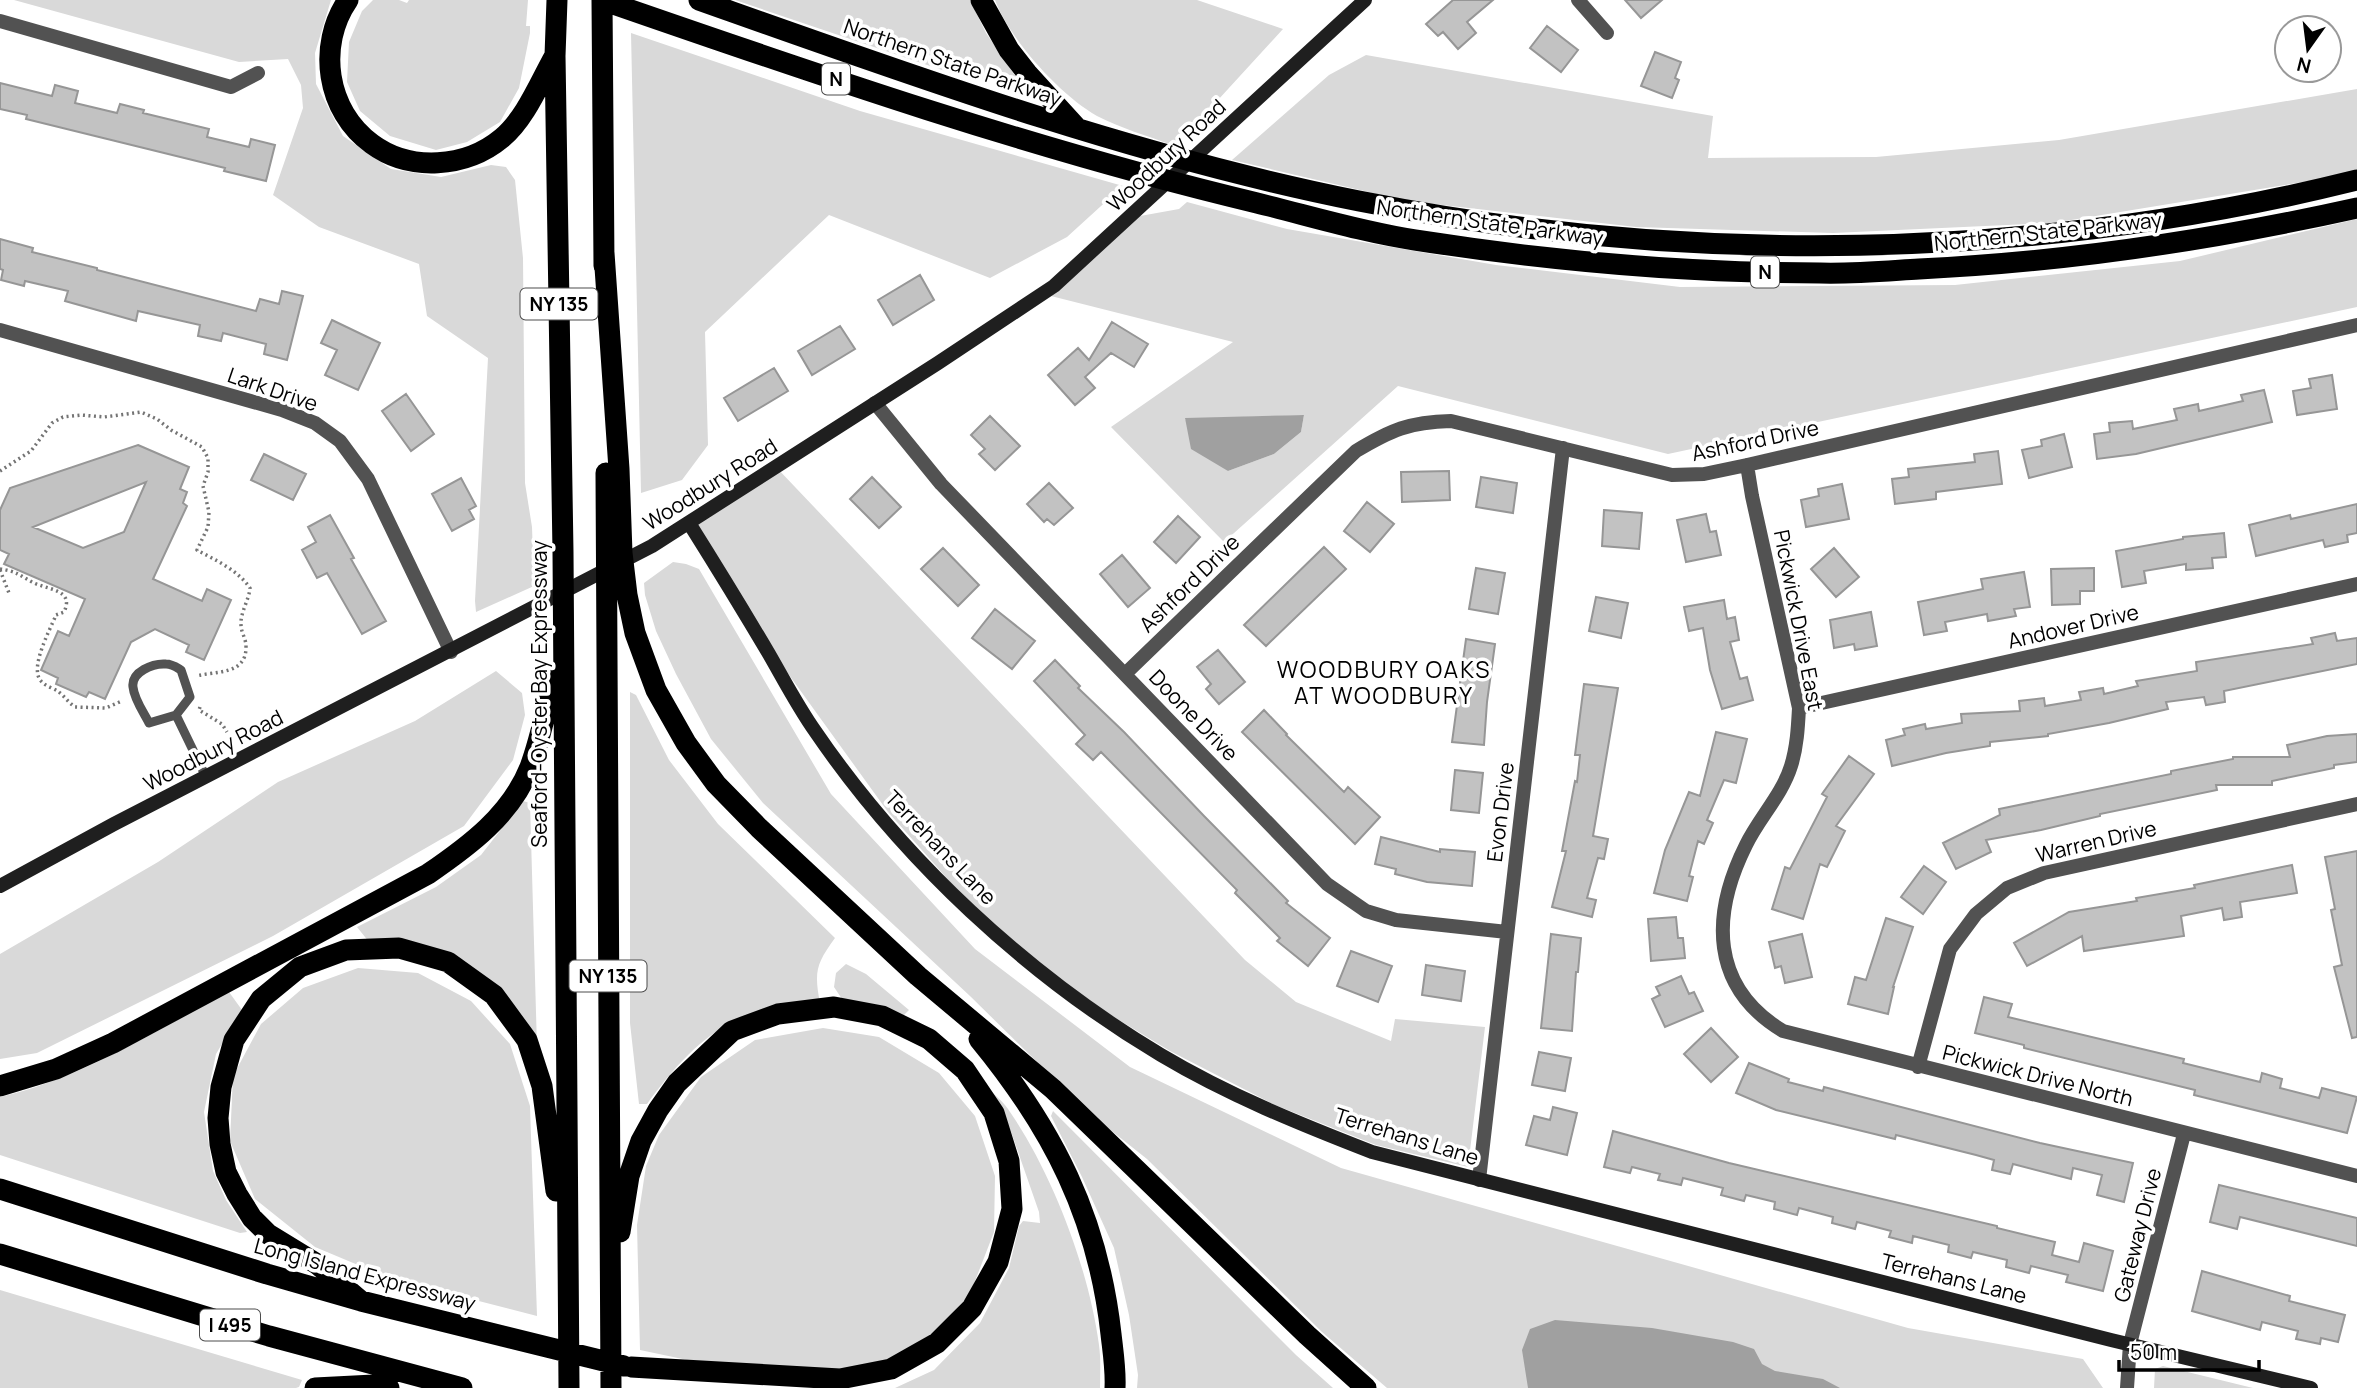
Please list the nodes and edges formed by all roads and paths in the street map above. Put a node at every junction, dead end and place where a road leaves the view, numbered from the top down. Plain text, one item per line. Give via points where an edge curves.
1 (348, 0) edge
2 (557, 0) edge
3 (602, 0) edge
4 (699, 0) edge
5 (981, 0) edge
6 (1365, 0) edge
7 (1578, 0) edge
8 (0, 20) edge
9 (1607, 33) dead end
10 (555, 55) junction
11 (258, 73) dead end
12 (1080, 131) junction
13 (2357, 180) edge
14 (2357, 208) edge
15 (2357, 325) edge
16 (0, 330) edge
17 (875, 403) junction
18 (1563, 448) junction
19 (1747, 465) junction
20 (0, 471) edge
21 (613, 473) junction
22 (689, 523) junction
23 (0, 570) edge
24 (2357, 584) edge
25 (9, 593) dead end
26 (562, 648) junction
27 (451, 652) junction
28 (190, 667) dead end
29 (1125, 674) junction
30 (196, 676) junction
31 (184, 679) junction
32 (199, 688) dead end
33 (127, 699) dead end
34 (201, 699) dead end
35 (1799, 708) junction
36 (176, 715) junction
37 (227, 733) dead end
38 (206, 777) junction
39 (2357, 804) edge
40 (0, 886) edge
41 (1507, 932) junction
42 (918, 976) junction
43 (1733, 977) joint
44 (1918, 1067) junction
45 (0, 1086) edge
46 (2184, 1134) junction
47 (2357, 1177) edge
48 (1479, 1180) junction
49 (0, 1189) edge
50 (0, 1254) edge
51 (569, 1286) junction
52 (611, 1297) junction
53 (361, 1301) junction
54 (2130, 1344) junction
55 (631, 1367) junction
56 (315, 1388) edge
57 (390, 1388) edge
58 (462, 1388) edge
59 (569, 1388) edge
60 (611, 1388) edge
61 (721, 1388) edge
62 (1115, 1388) edge
63 (1366, 1388) edge
64 (2127, 1388) edge
65 (2311, 1388) edge

1 - 10 highway via 330,43 330,75 340,104 358,131 392,155 444,163 483,152 516,123
2 - 10 highway, Seaford-Oyster Bay Expressway / NY 135
3 - 14 highway, Northern State Parkway / N via 851,84 1176,184 1411,240 1567,261 1825,274 1996,265 2264,229
3 - 21 highway via 604,253
4 - 12 highway, Northern State Parkway / N
5 - 12 highway via 1027,74
6 - 17 main road, Woodbury Road via 1054,286
7 - 9 street
8 - 11 street via 231,87
10 - 26 highway, Seaford-Oyster Bay Expressway / NY 135
12 - 13 highway, Northern State Parkway / N via 1257,178 1437,215 1628,239 1746,244 1891,244 2022,236 2126,224
15 - 19 street, Ashford Drive
16 - 27 street, Lark Drive via 315,423 340,441 368,479
17 - 22 main road, Woodbury Road
17 - 29 street, Doone Drive via 941,484
18 - 19 street, Ashford Drive via 1679,476
18 - 29 street, Ashford Drive via 1451,421 1422,422 1385,433 1334,470
18 - 41 street, Evon Drive
19 - 35 street, Pickwick Drive East
20 - 30 path via 31,451 52,423 64,417 141,412 202,447 208,458 204,486 209,512 208,527 197,550 220,562 250,588 241,626 246,656 229,671
21 - 42 highway via 635,633 656,690 686,743 716,784 759,828
21 - 52 highway, NY 135 via 606,656
22 - 27 main road, Woodbury Road
22 - 48 main road, Terrehans Lane via 815,731 869,803 973,914 1051,980 1162,1056 1272,1113 1372,1152
23 - 25 path
23 - 33 path via 16,571 66,597 64,612 56,615 41,654 38,679 75,708 106,708
24 - 35 street, Andover Drive
26 - 45 highway via 530,768 505,810 471,845 428,874 113,1043 56,1069
26 - 51 highway, Seaford-Oyster Bay Expressway / NY 135
27 - 38 main road, Woodbury Road
28 - 30 path
29 - 41 street, Doone Drive via 1342,895 1366,911 1396,920
30 - 31 path
30 - 32 path
31 - 36 lane via 190,697
31 - 36 lane via 181,670 163,663 140,671 134,679 132,688 149,723
34 - 37 path via 199,710 222,724
35 - 43 street, Pickwick Drive East via 1791,767 1746,844 1732,879 1722,937
36 - 38 lane
38 - 40 main road, Woodbury Road
39 - 44 street, Warren Drive via 2044,873 2007,888 1976,914 1950,949
41 - 48 street, Evon Drive
42 - 62 highway via 1014,1082 1071,1180 1093,1242 1108,1308
42 - 63 highway via 1053,1089
43 - 44 street, Pickwick Drive North via 1748,1003 1783,1031
44 - 46 street, Pickwick Drive North
46 - 47 street, Pickwick Drive North
46 - 54 street, Gateway Drive
48 - 54 main road, Terrehans Lane
49 - 53 highway, Long Island Expressway
50 - 58 highway, I 495 via 269,1336
51 - 53 highway via 542,1086 527,1040 494,995 448,962 399,948 346,950 300,967 261,999 234,1040 218,1118 226,1172 252,1218
51 - 59 highway, Seaford-Oyster Bay Expressway / NY 135
52 - 55 highway via 629,1176 641,1141 677,1083 732,1031 778,1014 834,1007 882,1016 929,1039 965,1070 994,1113 1009,1161 1012,1209 992,1274 972,1308 937,1343 891,1369 840,1379
52 - 60 highway, NY 135
53 - 55 highway, Long Island Expressway
54 - 64 street, Gateway Drive
54 - 65 main road, Terrehans Lane
55 - 61 highway, Long Island Expressway
56 - 57 highway

